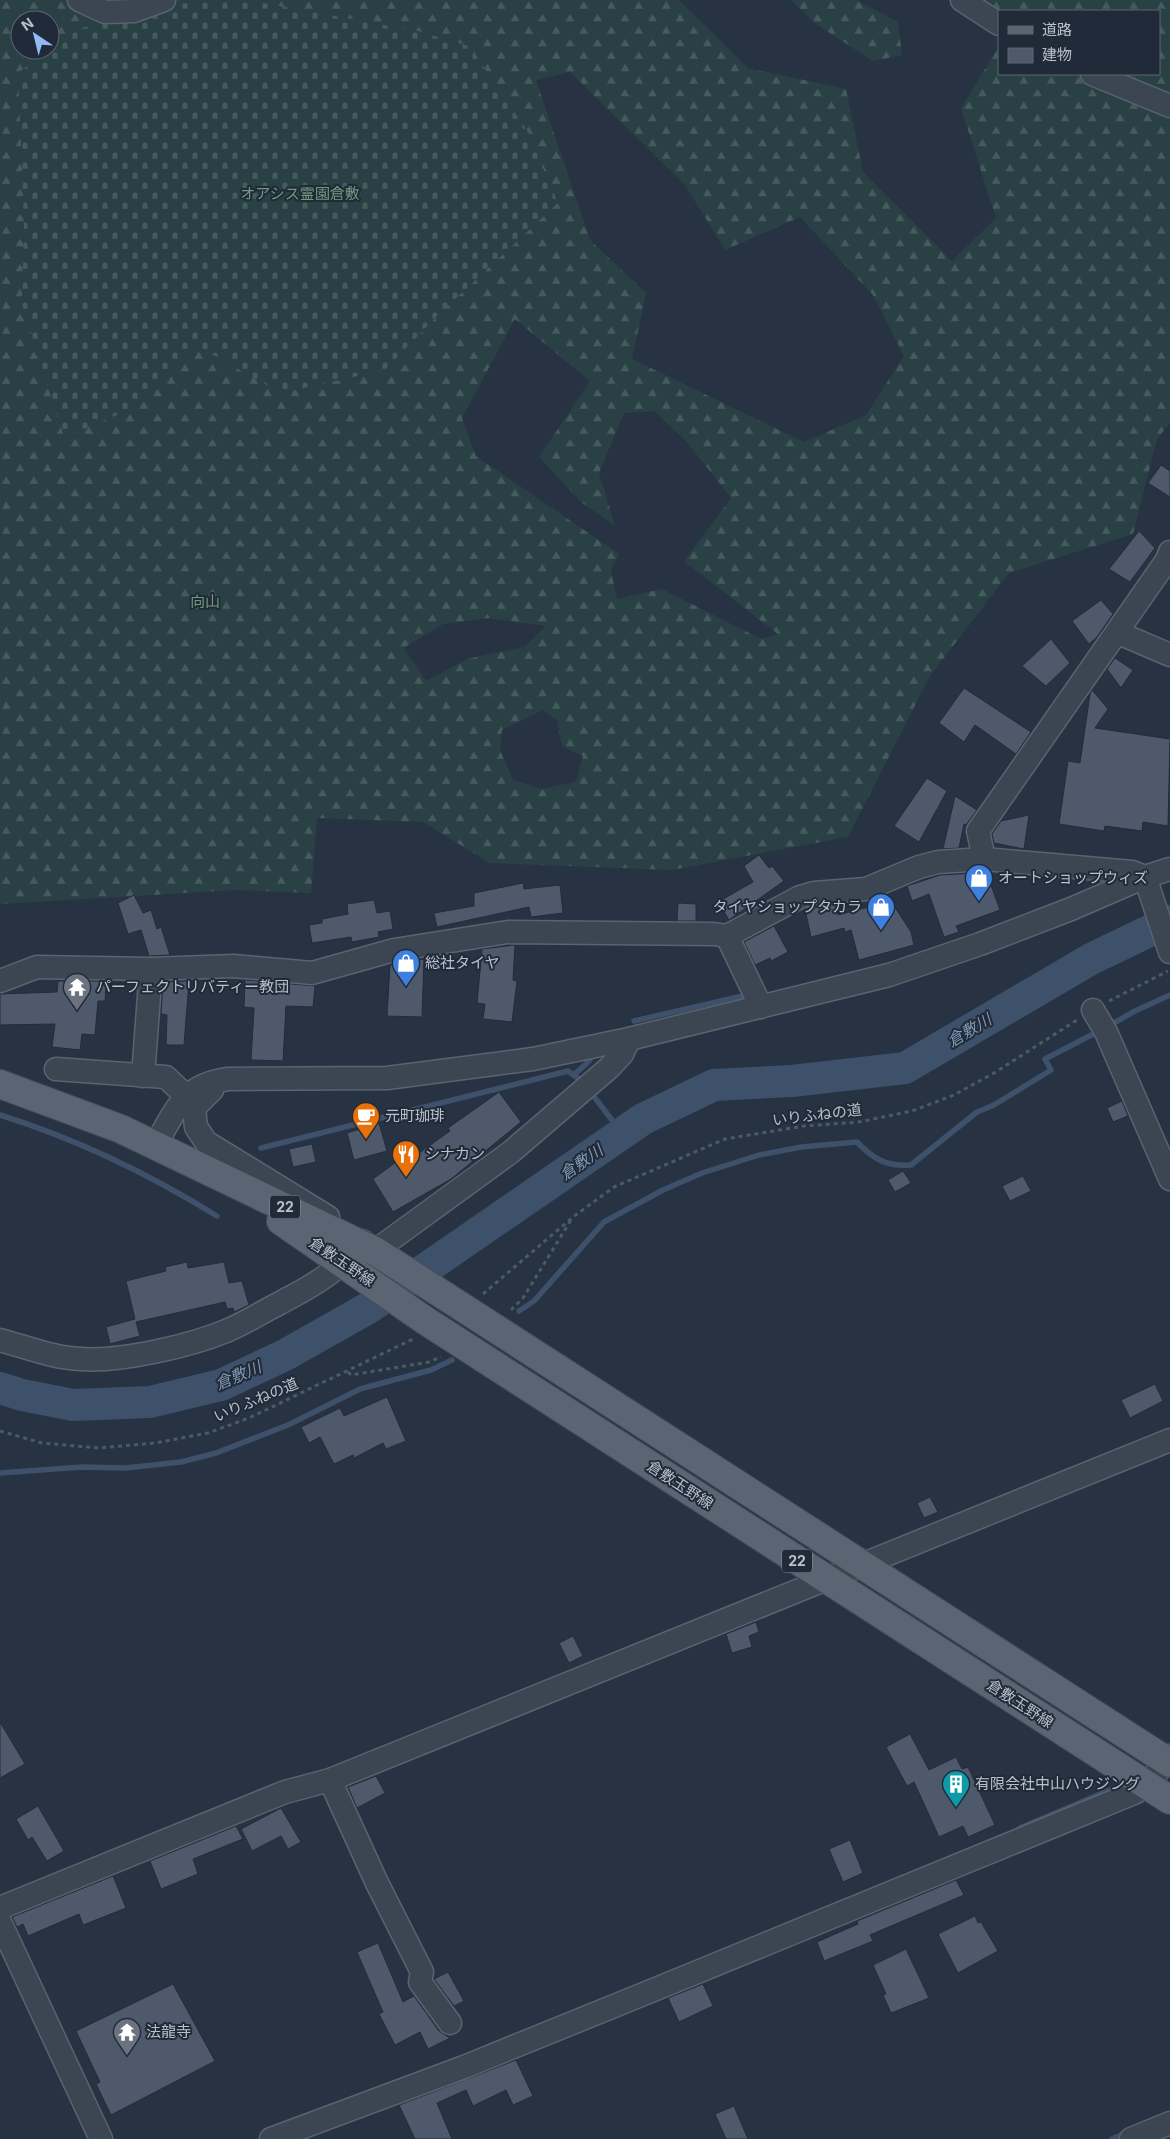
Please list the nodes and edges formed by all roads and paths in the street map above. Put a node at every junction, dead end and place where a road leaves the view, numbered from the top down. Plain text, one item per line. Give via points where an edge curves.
1 (80, 0) edge
2 (164, 0) edge
3 (962, 0) edge
4 (998, 23) edge
5 (1094, 75) edge
6 (1170, 106) edge
7 (1170, 552) edge
8 (1119, 631) junction
9 (1170, 655) edge
10 (984, 859) junction
11 (1170, 869) edge
12 (1147, 884) junction
13 (727, 936) junction
14 (1170, 952) edge
15 (151, 970) junction
16 (1170, 970) edge
17 (0, 980) edge
18 (761, 1007) junction
19 (1100, 1021) junction
20 (629, 1039) junction
21 (56, 1069) dead end
22 (143, 1076) junction
23 (228, 1079) junction
24 (0, 1084) edge
25 (187, 1097) junction
26 (156, 1144) junction
27 (194, 1163) junction
28 (1170, 1179) edge
29 (573, 1217) junction
30 (375, 1251) junction
31 (349, 1266) junction
32 (467, 1300) junction
33 (511, 1310) dead end
34 (420, 1330) junction
35 (0, 1340) edge
36 (441, 1357) dead end
37 (348, 1372) junction
38 (0, 1431) edge
39 (1170, 1440) edge
40 (862, 1563) junction
41 (824, 1579) junction
42 (1169, 1760) edge
43 (330, 1780) junction
44 (1147, 1785) junction
45 (1170, 1800) edge
46 (0, 1908) edge
47 (0, 1922) edge
48 (450, 2023) dead end
49 (1170, 2123) edge
50 (101, 2139) edge
51 (271, 2139) edge
52 (1131, 2139) edge

1 - 2 street via 105,12 134,12
3 - 4 street
5 - 6 street
7 - 8 street
8 - 9 street
8 - 10 street via 978,831
10 - 12 street via 1132,872
10 - 13 street via 938,862 919,866 866,889 800,897
11 - 12 street
12 - 14 street
12 - 18 street via 889,974
13 - 15 street via 508,932 394,950 312,973 234,966
13 - 18 street
15 - 17 street via 37,967
15 - 22 street
16 - 19 path, いりふねの道 via 1133,987
18 - 20 street
19 - 28 street
19 - 29 path, いりふねの道 via 954,1095 912,1111 859,1122 804,1126 725,1139 614,1187
20 - 23 street via 533,1059 386,1078
20 - 30 street via 622,1054 511,1152
21 - 22 street
22 - 25 street via 166,1077
23 - 25 street via 197,1087
23 - 30 street via 205,1095 194,1108 196,1127 206,1142 325,1214
24 - 26 main road, 倉敷玉野線 / 22
25 - 26 street
26 - 27 main road, 倉敷玉野線 / 22
27 - 30 main road, 倉敷玉野線 / 22
27 - 31 main road, 倉敷玉野線 / 22
29 - 32 path, いりふねの道
29 - 33 path via 523,1298
30 - 32 main road, 倉敷玉野線 / 22
31 - 34 main road, 倉敷玉野線 / 22
31 - 35 street via 226,1331 158,1350 81,1359
32 - 40 main road, 倉敷玉野線 / 22
34 - 37 path, いりふねの道
34 - 41 main road, 倉敷玉野線 / 22
36 - 37 path via 429,1362 351,1375
37 - 38 path, いりふねの道 via 249,1418 208,1433 155,1443 99,1448 42,1443
39 - 40 street
40 - 41 street
40 - 42 main road, 倉敷玉野線 / 22
41 - 43 street
41 - 44 main road, 倉敷玉野線 / 22
42 - 44 street
43 - 46 street via 285,1792
43 - 48 street via 422,1972 420,1982
44 - 45 main road, 倉敷玉野線 / 22
44 - 51 street via 624,2002
47 - 50 street
49 - 52 street

